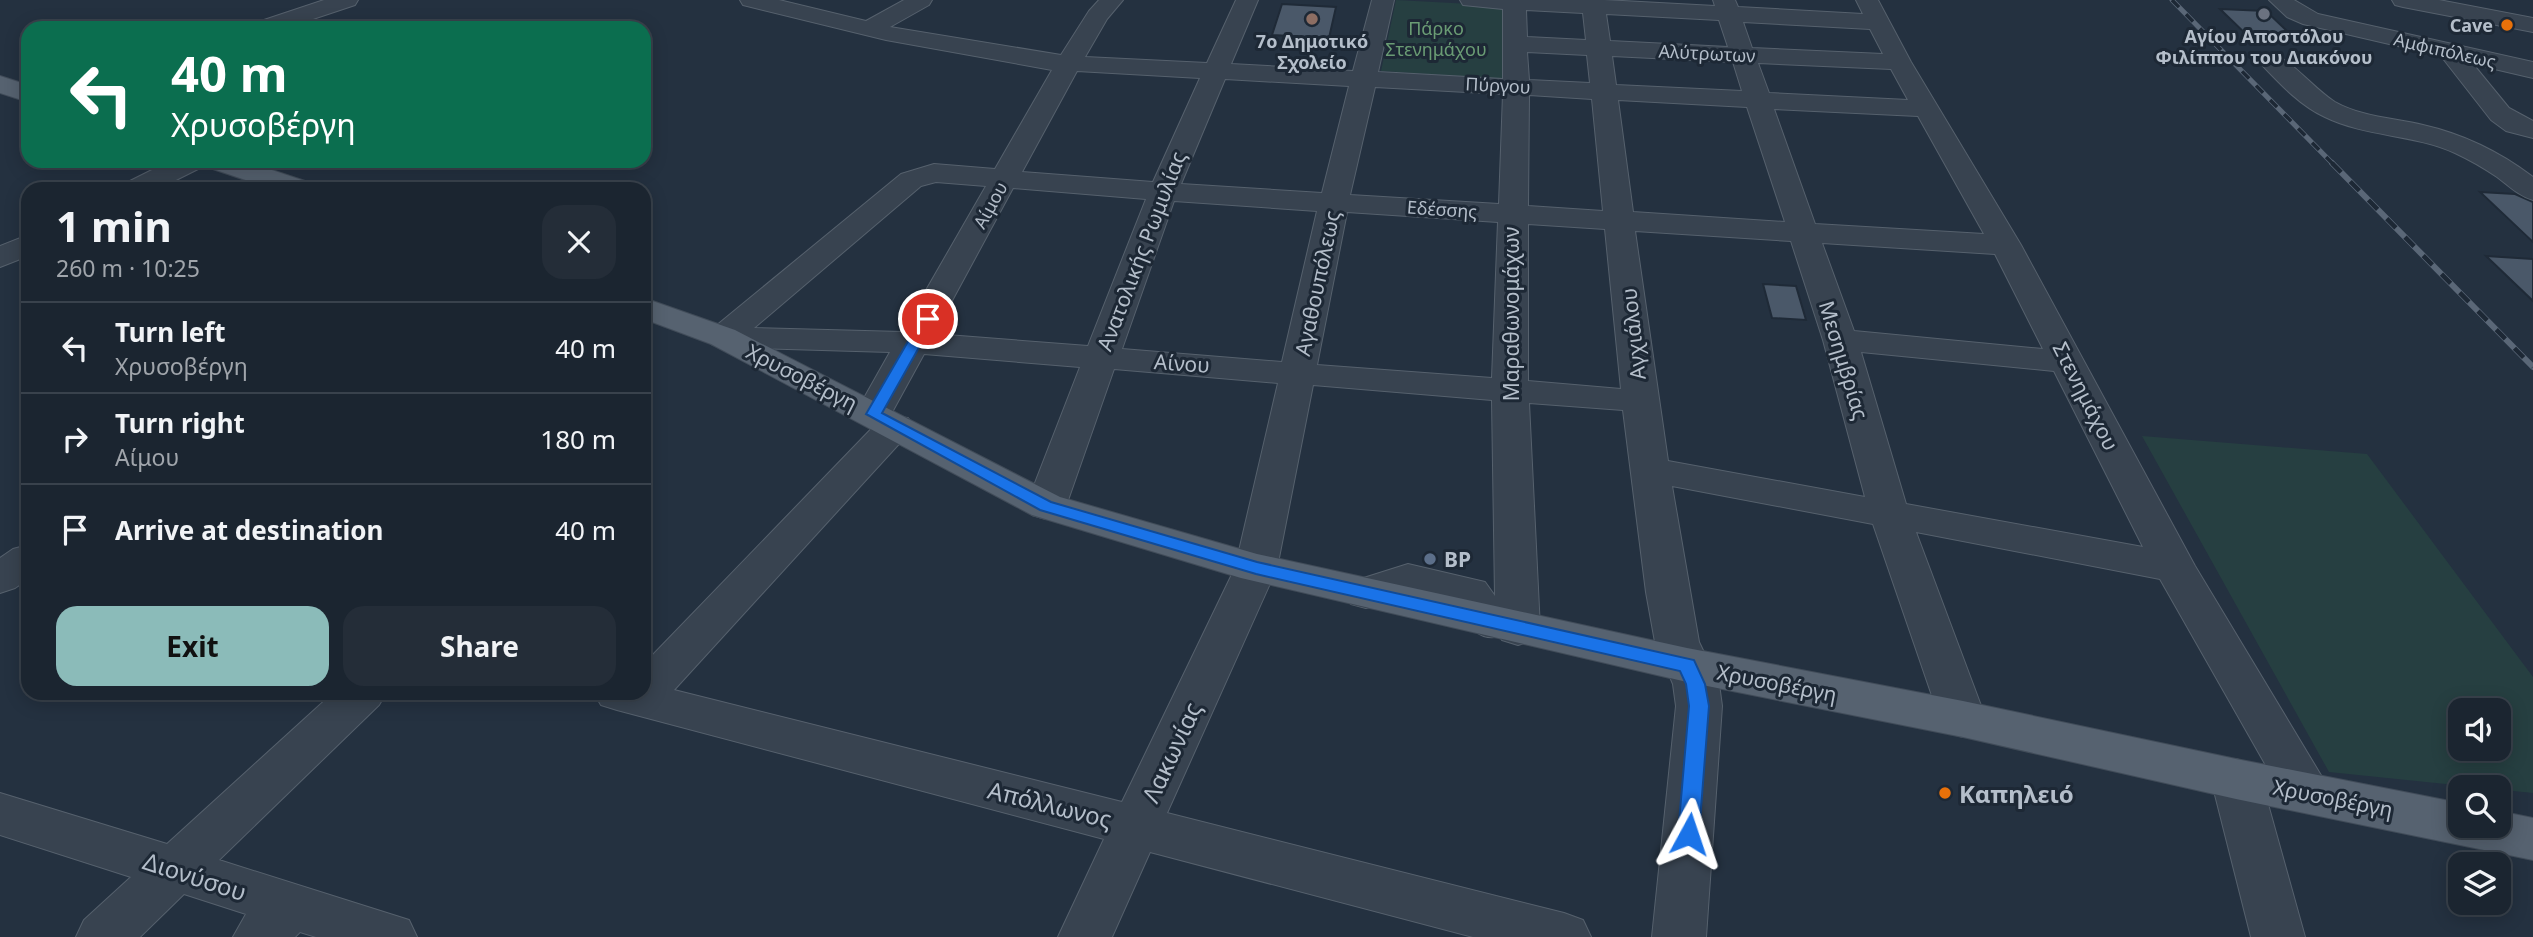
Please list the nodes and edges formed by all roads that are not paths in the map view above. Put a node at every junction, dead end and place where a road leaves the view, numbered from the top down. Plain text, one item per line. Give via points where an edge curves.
1 (347, 0) edge
2 (751, 0) edge
3 (921, 0) edge
4 (1112, 0) edge
5 (1247, 0) edge
6 (1383, 0) edge
7 (1471, 0) edge
8 (2280, 0) edge
9 (2403, 0) edge
10 (2523, 0) edge
11 (1514, 1) edge
12 (1594, 3) edge
13 (1726, 7) edge
14 (1872, 11) edge
15 (2460, 12) junction
16 (284, 21) edge
17 (2531, 25) edge
18 (869, 29) junction
19 (1514, 44) junction
20 (1598, 48) junction
21 (2450, 51) junction
22 (1742, 54) junction
23 (2272, 61) dead end
24 (1899, 62) junction
25 (1068, 64) junction
26 (2533, 70) edge
27 (1214, 71) junction
28 (1365, 78) junction
29 (0, 84) edge
30 (1516, 85) junction
31 (1602, 91) junction
32 (21, 92) edge
33 (1758, 99) junction
34 (1927, 109) junction
35 (2521, 126) edge
36 (178, 168) edge
37 (238, 168) edge
38 (1004, 180) junction
39 (150, 182) edge
40 (280, 182) edge
41 (2533, 191) edge
42 (1163, 192) junction
43 (1334, 202) junction
44 (1512, 214) junction
45 (1620, 220) junction
46 (1801, 231) junction
47 (2006, 245) junction
48 (21, 248) edge
49 (0, 258) edge
50 (651, 311) edge
51 (723, 337) junction
52 (1840, 340) junction
53 (915, 343) junction
54 (1100, 357) junction
55 (2069, 362) junction
56 (1298, 371) junction
57 (1510, 390) junction
58 (1640, 401) junction
59 (884, 420) junction
60 (1651, 470) junction
61 (1046, 506) junction
62 (1889, 513) junction
63 (21, 564) edge
64 (2174, 567) junction
65 (1256, 568) junction
66 (0, 578) edge
67 (1505, 626) junction
68 (1687, 665) junction
69 (651, 677) edge
70 (651, 698) edge
71 (356, 700) edge
72 (1963, 719) junction
73 (2236, 779) junction
74 (2306, 792) junction
75 (0, 814) edge
76 (2448, 822) edge
77 (1136, 826) junction
78 (2511, 834) edge
79 (2533, 839) edge
80 (174, 870) junction
81 (275, 922) edge
82 (103, 937) edge
83 (390, 937) edge
84 (1085, 937) edge
85 (1564, 937) edge
86 (1679, 937) edge
87 (2278, 937) edge

1 - 16 street
2 - 18 street, Πύργου
3 - 18 street
4 - 25 street, Αίμου
5 - 27 street, Ανατολικής Ρωμυλίας
6 - 28 street, Αγαθουπόλεως
7 - 11 street
8 - 21 street, Αμφιπόλεως via 2311,19
9 - 15 street
10 - 17 street
11 - 12 street
11 - 19 street, Μαραθωνομάχων
12 - 13 street
12 - 20 street, Αγχιάλου
13 - 14 street
13 - 22 street, Μεσημβρίας
14 - 24 street, Στενημάχου
15 - 17 street
15 - 21 street
18 - 25 street, Πύργου
19 - 20 street, Αλύτρωτων
19 - 30 street, Μαραθωνομάχων
20 - 22 street, Αλύτρωτων
20 - 31 street, Αγχιάλου
21 - 26 street, Αμφιπόλεως
21 - 35 street via 2500,114
22 - 24 street, Αλύτρωτων
22 - 33 street, Μεσημβρίας
23 - 41 street via 2298,88 2334,112 2441,138 2499,166
24 - 34 street, Στενημάχου
25 - 27 street, Πύργου
25 - 38 street, Αίμου
27 - 28 street, Πύργου
27 - 42 street, Ανατολικής Ρωμυλίας
28 - 30 street, Πύργου
28 - 43 street, Αγαθουπόλεως
29 - 32 main road
30 - 31 street, Πύργου
30 - 44 street, Μαραθωνομάχων
31 - 33 street, Πύργου
31 - 45 street, Αγχιάλου
33 - 34 street, Πύργου
33 - 46 street, Μεσημβρίας
34 - 47 street, Στενημάχου
36 - 39 street
37 - 40 main road
38 - 42 street, Εδέσσης
38 - 51 street, Εδέσσης via 940,173 915,177
38 - 53 street, Αίμου
42 - 43 street, Εδέσσης
42 - 54 street, Ανατολικής Ρωμυλίας
43 - 44 street, Εδέσσης
43 - 56 street, Αγαθουπόλεως
44 - 45 street, Εδέσσης
44 - 57 street, Μαραθωνομάχων
45 - 46 street, Εδέσσης
45 - 58 street, Αγχιάλου
46 - 47 street, Εδέσσης
46 - 52 street, Μεσημβρίας
47 - 55 street, Στενημάχου
48 - 49 street
50 - 51 main road, Χρυσοβέργη
51 - 53 street, Αίνου
51 - 59 main road, Χρυσοβέργη
52 - 55 street
52 - 62 street, Μεσημβρίας
53 - 54 street, Αίνου
53 - 59 street, Αίμου
54 - 56 street, Αίνου
54 - 61 street, Ανατολικής Ρωμυλίας
55 - 64 street, Στενημάχου
56 - 57 street, Αίνου
56 - 65 street, Αγαθουπόλεως
57 - 58 street, Αίνου
57 - 67 street, Μαραθωνομάχων
58 - 60 street, Αγχιάλου
59 - 61 main road, Χρυσοβέργη
59 - 69 street, Αίμου
60 - 62 street
60 - 68 street, Αγχιάλου via 1672,623
61 - 65 main road, Χρυσοβέργη
62 - 64 street
62 - 72 street, Μεσημβρίας
63 - 66 street
64 - 74 street, Στενημάχου
65 - 67 main road, Χρυσοβέργη
65 - 77 street, Λακωνίας
67 - 68 main road, Χρυσοβέργη
68 - 72 main road, Χρυσοβέργη
68 - 86 street, Αγχιάλου via 1696,684 1698,732
70 - 77 street, Απόλλωνος
71 - 80 street
72 - 73 main road, Χρυσοβέργη
73 - 74 main road, Χρυσοβέργη
73 - 87 street
74 - 76 main road, Χρυσοβέργη
75 - 80 street, Διονύσου
77 - 84 street, Λακωνίας
77 - 85 street, Απόλλωνος
78 - 79 main road
80 - 81 street, Διονύσου
80 - 82 street
81 - 83 street, Διονύσου

